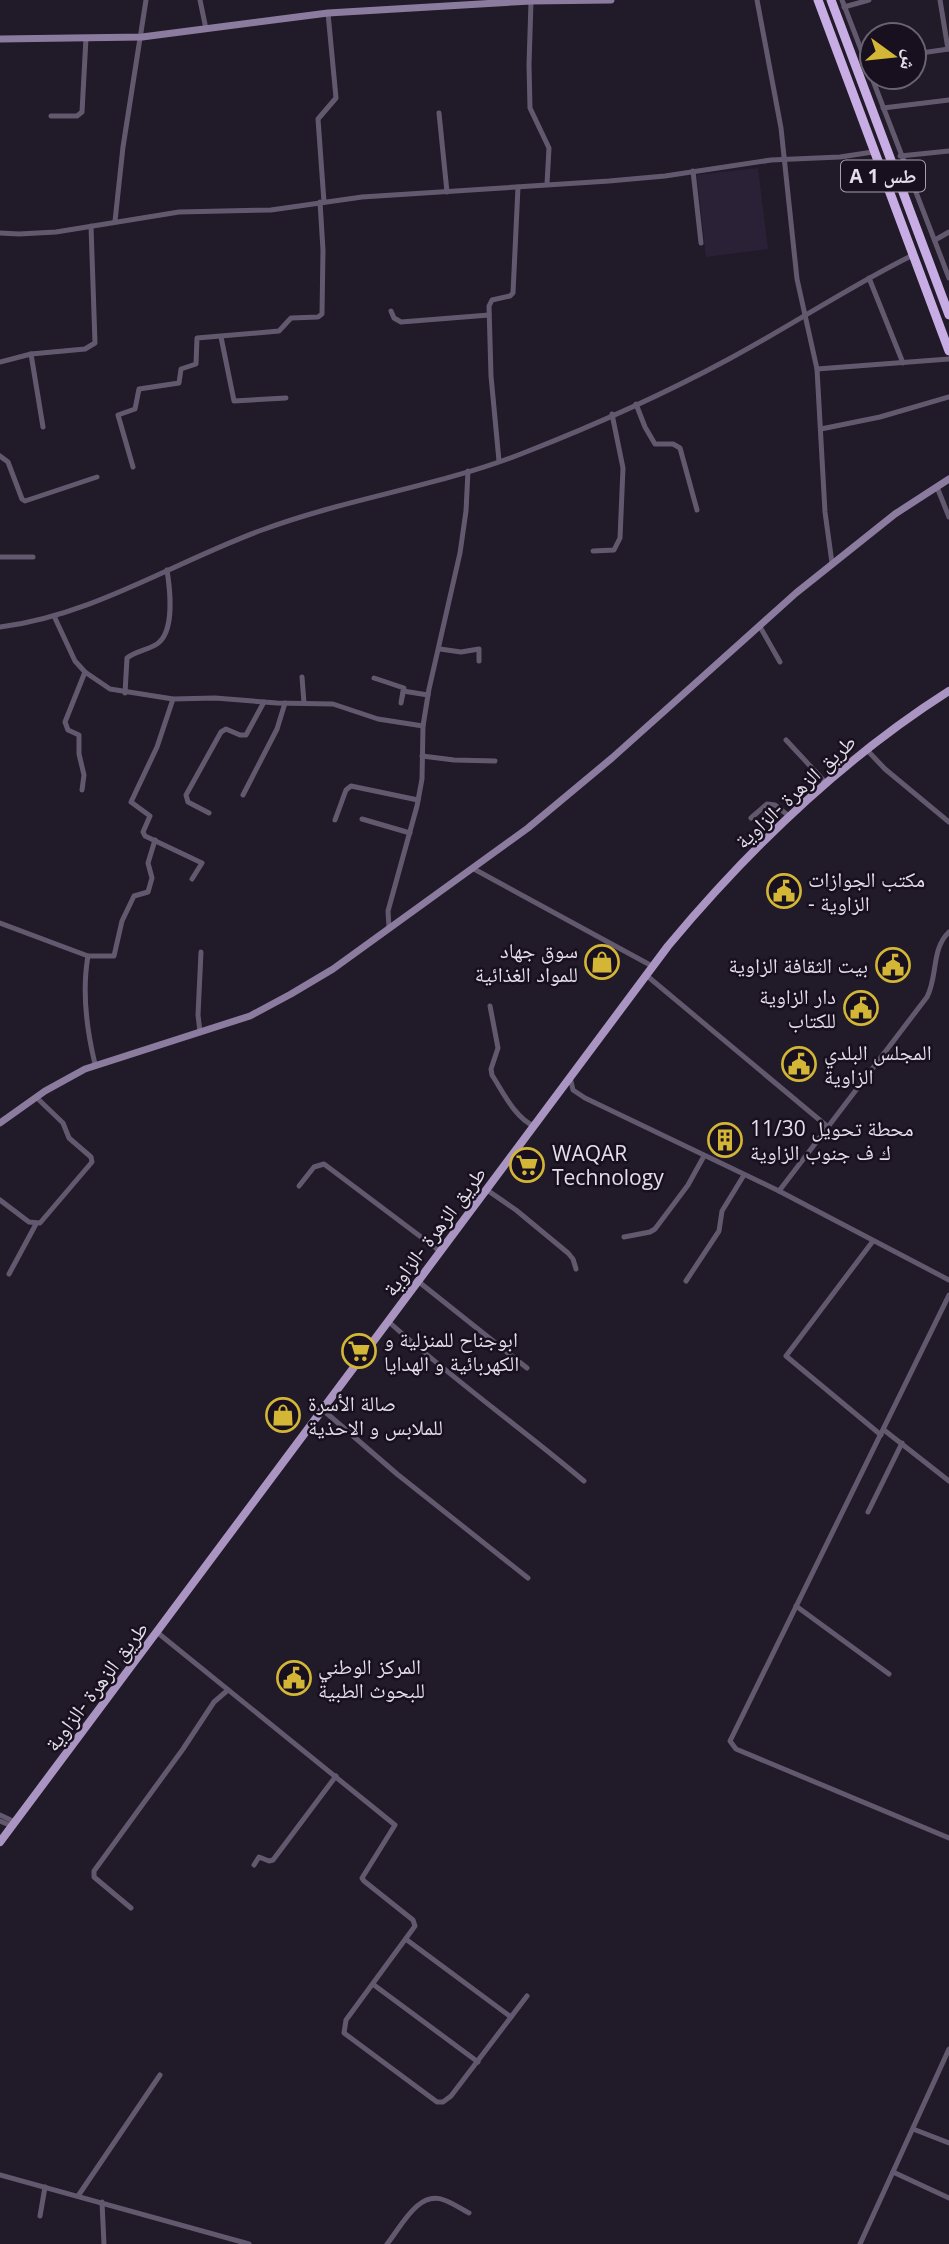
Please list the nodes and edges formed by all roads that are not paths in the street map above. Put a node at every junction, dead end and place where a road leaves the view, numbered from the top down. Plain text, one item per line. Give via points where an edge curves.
1 (146, 0) edge
2 (200, 0) edge
3 (382, 0) edge
4 (561, 0) edge
5 (611, 0) edge
6 (757, 0) edge
7 (818, 0) edge
8 (831, 0) edge
9 (842, 0) edge
10 (869, 0) edge
11 (940, 0) edge
12 (531, 1) edge
13 (490, 2) edge
14 (844, 7) junction
15 (383, 10) junction
16 (328, 13) junction
17 (946, 18) edge
18 (206, 29) junction
19 (142, 37) junction
20 (86, 38) junction
21 (858, 38) edge
22 (0, 39) edge
23 (948, 49) edge
24 (928, 52) edge
25 (878, 91) edge
26 (949, 100) edge
27 (883, 108) junction
28 (439, 113) dead end
29 (51, 116) dead end
30 (949, 150) edge
31 (873, 152) junction
32 (900, 156) junction
33 (783, 159) junction
34 (693, 172) junction
35 (547, 184) junction
36 (518, 187) junction
37 (447, 192) junction
38 (322, 202) junction
39 (115, 221) junction
40 (91, 226) junction
41 (949, 232) edge
42 (0, 233) edge
43 (935, 240) junction
44 (701, 243) dead end
45 (913, 254) junction
46 (869, 278) junction
47 (949, 278) edge
48 (391, 311) dead end
49 (489, 315) junction
50 (806, 315) junction
51 (949, 315) edge
52 (221, 337) junction
53 (949, 351) edge
54 (31, 355) junction
55 (949, 359) edge
56 (0, 362) edge
57 (903, 363) junction
58 (817, 369) junction
59 (949, 397) edge
60 (286, 398) dead end
61 (636, 404) junction
62 (612, 414) junction
63 (43, 427) dead end
64 (821, 429) junction
65 (0, 456) edge
66 (499, 461) junction
67 (133, 467) dead end
68 (468, 471) junction
69 (97, 477) dead end
70 (949, 478) edge
71 (937, 487) junction
72 (697, 510) dead end
73 (949, 517) edge
74 (593, 551) dead end
75 (0, 557) edge
76 (33, 557) dead end
77 (832, 563) junction
78 (167, 570) junction
79 (54, 616) junction
80 (760, 625) junction
81 (0, 627) edge
82 (439, 649) junction
83 (479, 661) dead end
84 (780, 662) dead end
85 (86, 672) junction
86 (302, 677) dead end
87 (374, 678) dead end
88 (949, 691) edge
89 (125, 693) junction
90 (428, 695) junction
91 (173, 699) junction
92 (264, 702) junction
93 (304, 702) junction
94 (285, 703) junction
95 (423, 726) junction
96 (786, 740) dead end
97 (866, 748) junction
98 (422, 756) junction
99 (495, 761) dead end
100 (826, 783) junction
101 (82, 790) dead end
102 (243, 795) dead end
103 (418, 800) junction
104 (209, 813) dead end
105 (789, 816) junction
106 (751, 818) dead end
107 (362, 819) dead end
108 (335, 820) dead end
109 (949, 822) edge
110 (410, 833) junction
111 (155, 841) junction
112 (474, 869) junction
113 (192, 879) dead end
114 (0, 923) edge
115 (389, 928) junction
116 (949, 932) edge
117 (201, 952) dead end
118 (88, 956) junction
119 (652, 966) junction
120 (646, 975) junction
121 (490, 1006) dead end
122 (200, 1032) junction
123 (95, 1065) junction
124 (570, 1077) junction
125 (36, 1097) junction
126 (0, 1123) edge
127 (534, 1126) junction
128 (828, 1127) junction
129 (704, 1156) junction
130 (744, 1175) junction
131 (299, 1186) dead end
132 (487, 1190) junction
133 (779, 1191) junction
134 (0, 1200) edge
135 (36, 1224) junction
136 (624, 1237) dead end
137 (873, 1241) junction
138 (441, 1252) junction
139 (576, 1269) dead end
140 (9, 1274) dead end
141 (949, 1280) edge
142 (686, 1281) dead end
143 (419, 1282) junction
144 (949, 1295) edge
145 (389, 1322) junction
146 (527, 1368) dead end
147 (323, 1410) junction
148 (883, 1433) junction
149 (902, 1443) junction
150 (584, 1481) dead end
151 (949, 1481) edge
152 (868, 1512) dead end
153 (528, 1578) dead end
154 (796, 1606) junction
155 (158, 1633) junction
156 (888, 1674) dead end
157 (229, 1690) junction
158 (336, 1776) junction
159 (0, 1818) edge
160 (14, 1824) junction
161 (949, 1838) edge
162 (0, 1842) edge
163 (254, 1865) dead end
164 (131, 1908) dead end
165 (407, 1940) junction
166 (373, 1985) junction
167 (527, 1996) dead end
168 (511, 2017) junction
169 (949, 2049) edge
170 (478, 2062) junction
171 (160, 2075) dead end
172 (912, 2129) junction
173 (949, 2143) edge
174 (893, 2172) junction
175 (0, 2175) edge
176 (46, 2187) junction
177 (78, 2196) junction
178 (949, 2198) edge
179 (102, 2203) junction
180 (469, 2213) dead end
181 (40, 2216) dead end
182 (104, 2244) edge
183 (249, 2244) edge
184 (387, 2244) edge
185 (860, 2244) edge

1 - 19 street
2 - 18 street
3 - 15 street
4 - 5 main road
4 - 12 main road
6 - 33 street
7 - 31 highway, A 1 طس
8 - 51 highway, A 1 طس
9 - 14 street
10 - 14 street
11 - 17 street
12 - 13 main road
12 - 35 street via 530,107 549,148
13 - 15 main road
14 - 21 street
15 - 16 main road
16 - 18 main road
16 - 38 street via 336,98 318,120
17 - 23 street
18 - 19 main road
19 - 20 main road
19 - 39 street
20 - 22 main road
20 - 29 street via 82,112
23 - 24 street
25 - 27 street
26 - 27 street
27 - 32 street
28 - 37 street
30 - 32 street
31 - 33 street
31 - 45 highway, A 1 طس
32 - 43 street
33 - 34 street
33 - 50 street via 797,279
34 - 35 street
34 - 44 street
35 - 36 street
36 - 37 street
36 - 49 street via 513,293 492,300
37 - 38 street
38 - 39 street
38 - 52 street via 322,314 291,318 279,331
39 - 40 street
40 - 42 street
40 - 54 street via 95,343 85,349
41 - 43 street
43 - 47 street
45 - 46 street
45 - 53 highway, A 1 طس
46 - 50 street
46 - 57 street
48 - 49 street via 401,322
49 - 66 street
50 - 58 street
50 - 61 street via 728,360
52 - 60 street via 234,401
52 - 67 street via 197,338 196,364 181,369 179,383 138,389 135,409 118,415
54 - 56 street
54 - 63 street
55 - 57 street
57 - 58 street
58 - 64 street
59 - 64 street
61 - 62 street
61 - 72 street via 655,444 680,448
62 - 66 street
62 - 74 street via 622,468 620,538 614,550
64 - 77 street
65 - 69 street via 8,462 25,500
66 - 68 street
68 - 78 street via 295,518
68 - 82 street via 460,553
70 - 71 main road
71 - 73 street
71 - 77 main road
75 - 76 street
77 - 80 main road
78 - 79 street via 99,602
78 - 89 street via 171,590 166,633 155,645 127,658
79 - 81 street
79 - 85 street via 70,653
80 - 84 street
80 - 112 main road via 584,783
82 - 83 street via 479,649
82 - 90 street
85 - 89 street via 105,687
85 - 101 street via 65,722 68,730 79,736
86 - 93 street
87 - 90 street via 404,688 401,703 403,691
88 - 97 main road, طريق الزهرة -الزاوية
89 - 91 street
90 - 95 street
91 - 92 street
91 - 111 street via 131,802 149,814 144,834
92 - 94 street
92 - 104 street via 246,735 226,729 221,732 186,795 188,802
93 - 94 street
93 - 95 street via 333,704 378,719
94 - 102 street via 277,729
95 - 98 street
96 - 100 street
97 - 100 main road, طريق الزهرة -الزاوية
97 - 109 street
98 - 99 street
98 - 103 street
100 - 105 main road, طريق الزهرة -الزاوية
103 - 108 street via 351,786
103 - 110 street
105 - 106 street via 767,804
105 - 119 main road, طريق الزهرة -الزاوية
107 - 110 street
110 - 115 street via 388,911
111 - 113 street via 202,862
111 - 118 street via 148,863 152,878 148,891 134,896 129,904 115,955
112 - 115 main road
112 - 119 street
114 - 118 street
115 - 122 main road via 291,995 250,1016
116 - 128 street via 939,946 927,996
117 - 122 street
118 - 123 street via 89,1030
119 - 120 main road, طريق الزهرة -الزاوية
120 - 124 main road, طريق الزهرة -الزاوية
120 - 128 street
121 - 127 street via 498,1048 492,1075 517,1114
122 - 123 main road
123 - 125 main road
124 - 127 main road, طريق الزهرة -الزاوية
124 - 129 street via 573,1090 585,1098
125 - 126 main road
125 - 135 street via 93,1160
127 - 132 main road, طريق الزهرة -الزاوية
128 - 133 street
129 - 130 street
129 - 136 street via 654,1229
130 - 133 street
130 - 142 street via 722,1211 719,1231
131 - 138 street via 314,1167 324,1164
132 - 138 main road, طريق الزهرة -الزاوية
132 - 139 street via 568,1253
133 - 137 street
134 - 135 street
135 - 140 street
137 - 141 street
137 - 148 street via 786,1356
138 - 143 main road, طريق الزهرة -الزاوية
143 - 145 main road, طريق الزهرة -الزاوية
143 - 146 street
144 - 148 street
145 - 147 main road, طريق الزهرة -الزاوية
145 - 150 street
147 - 153 street
147 - 155 main road, طريق الزهرة -الزاوية
148 - 149 street
148 - 154 street
149 - 151 street
149 - 152 street
154 - 156 street
154 - 161 street via 733,1732 731,1745
155 - 157 street
155 - 160 main road, طريق الزهرة -الزاوية
157 - 158 street
157 - 164 street via 214,1702 94,1871 94,1877
158 - 163 street via 273,1860 260,1857
158 - 165 street via 395,1825 362,1878 413,1920 415,1926
159 - 160 street
160 - 162 main road, طريق الزهرة -الزاوية
165 - 166 street
165 - 168 street
166 - 170 street
166 - 170 street via 346,2020 344,2033 437,2102 451,2096
167 - 168 street
168 - 170 street
169 - 172 street
171 - 177 street
172 - 173 street
172 - 174 street
174 - 178 street
174 - 185 street
175 - 176 street
176 - 177 street
176 - 181 street
177 - 179 street
179 - 182 street
179 - 183 street
180 - 184 street via 443,2199 430,2198 416,2207

